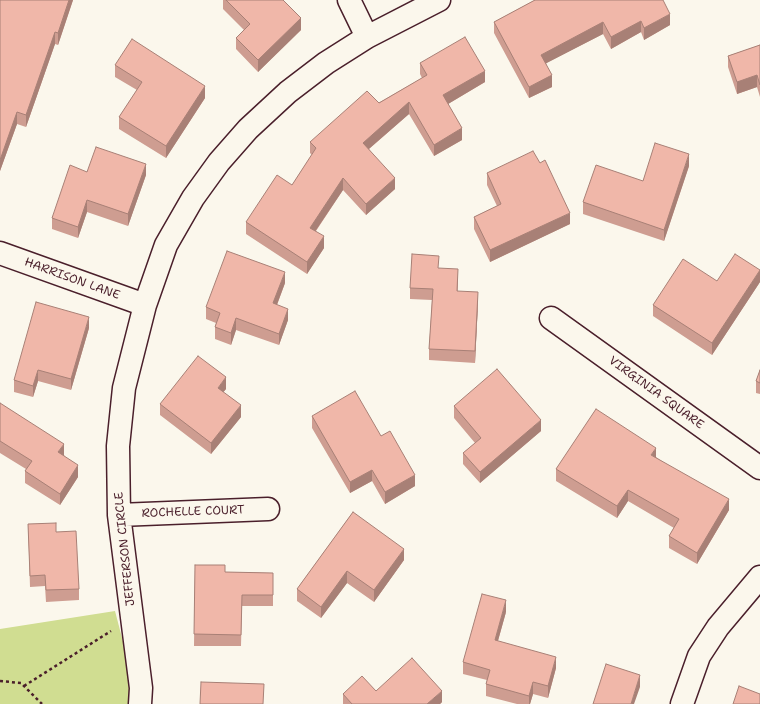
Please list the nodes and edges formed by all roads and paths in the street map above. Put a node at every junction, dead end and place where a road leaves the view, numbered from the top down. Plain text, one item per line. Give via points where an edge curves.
1 (349, 0) edge
2 (439, 0) edge
3 (367, 37) junction
4 (0, 253) edge
5 (145, 305) junction
6 (551, 318) dead end
7 (760, 468) edge
8 (268, 509) dead end
9 (119, 516) junction
10 (760, 577) edge
11 (132, 618) junction
12 (0, 681) edge
13 (24, 686) junction
14 (42, 704) edge
15 (140, 704) edge
16 (682, 704) edge

1 - 3 street
2 - 3 street, JEFFERSON CIRCLE
3 - 5 street, JEFFERSON CIRCLE via 326,63 288,92 248,128 219,162 193,198 166,246
4 - 5 street, HARRISON LANE
5 - 9 street, JEFFERSON CIRCLE via 124,388 118,446
6 - 7 street, VIRGINIA SQUARE
8 - 9 street, ROCHELLE COURT
9 - 11 street, JEFFERSON CIRCLE
10 - 16 street via 718,627 699,656
11 - 13 path
11 - 15 street, JEFFERSON CIRCLE via 141,688
12 - 13 path via 21,683
13 - 14 path

